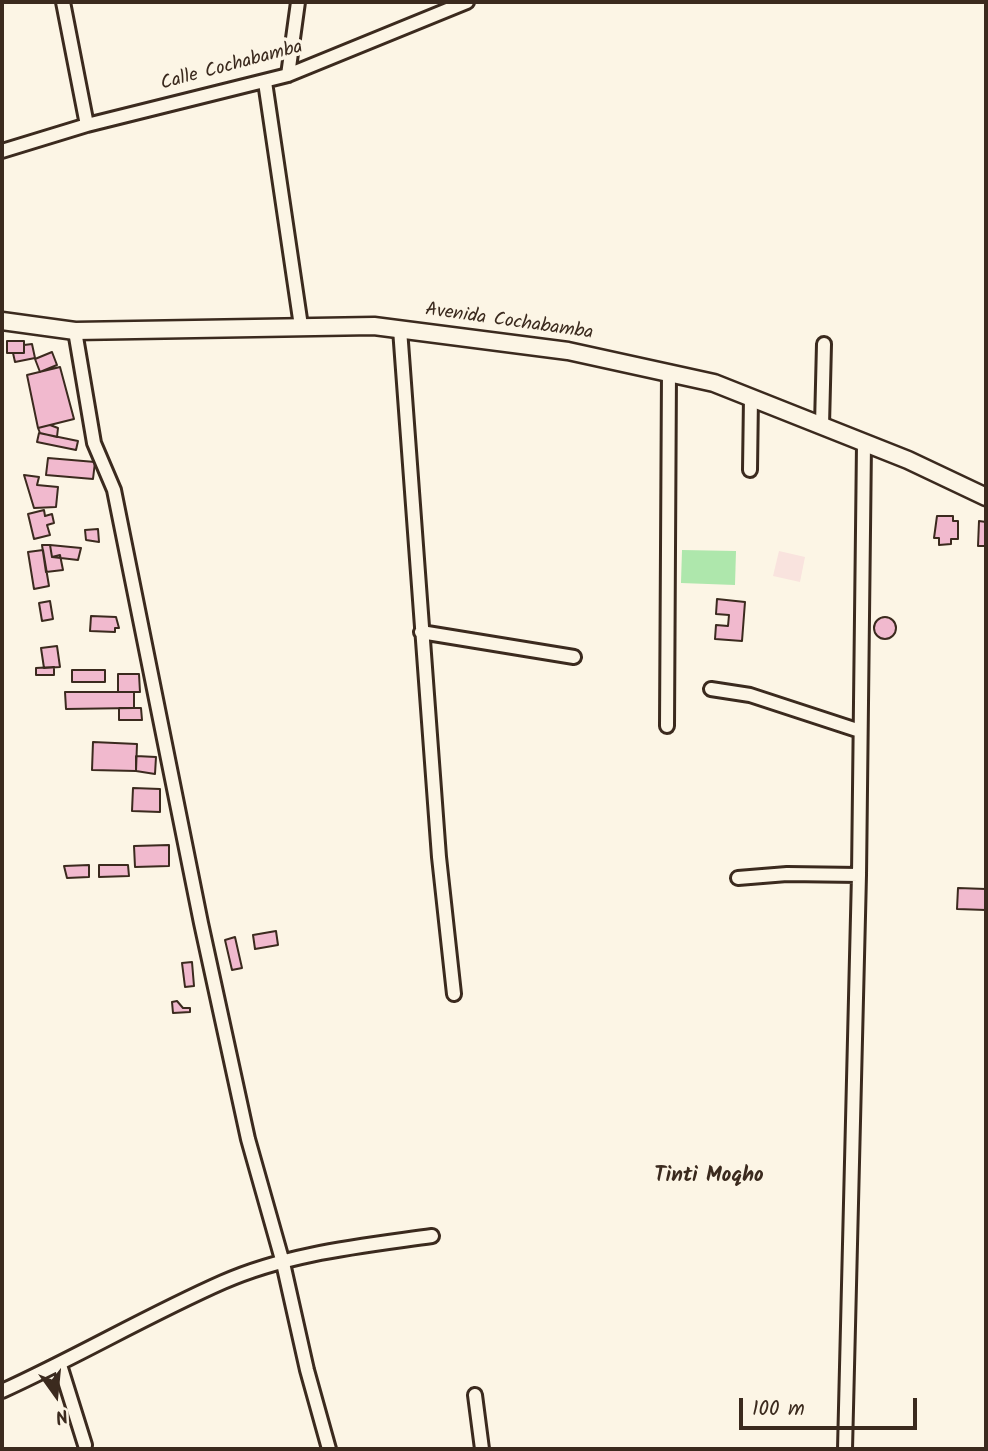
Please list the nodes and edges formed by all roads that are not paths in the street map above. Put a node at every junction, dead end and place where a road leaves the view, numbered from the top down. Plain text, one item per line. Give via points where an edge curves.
1 (63, 2) edge
2 (298, 2) edge
3 (467, 2) edge
4 (288, 75) junction
5 (265, 82) junction
6 (87, 125) junction
7 (2, 151) edge
8 (2, 321) edge
9 (300, 326) junction
10 (400, 329) junction
11 (75, 331) junction
12 (824, 344) dead end
13 (669, 372) junction
14 (751, 397) junction
15 (822, 425) junction
16 (864, 444) junction
17 (750, 470) dead end
18 (986, 497) edge
19 (421, 632) junction
20 (574, 657) dead end
21 (711, 689) dead end
22 (667, 726) dead end
23 (860, 731) junction
24 (859, 875) junction
25 (738, 878) dead end
26 (454, 994) dead end
27 (432, 1236) dead end
28 (283, 1264) junction
29 (60, 1365) junction
30 (2, 1391) edge
31 (475, 1395) dead end
32 (85, 1445) dead end
33 (329, 1449) edge
34 (482, 1449) edge
35 (845, 1449) edge

1 - 6 street
2 - 4 street
3 - 4 street, Calle Cochabamba
4 - 5 street, Calle Cochabamba
5 - 6 street, Calle Cochabamba
5 - 9 street
6 - 7 street, Calle Cochabamba
8 - 11 main road, Avenida Cochabamba
9 - 10 main road, Avenida Cochabamba
9 - 11 main road, Avenida Cochabamba
10 - 13 main road, Avenida Cochabamba via 568,351
10 - 19 street
11 - 28 street via 94,443 114,489 248,1139
12 - 15 street
13 - 14 main road, Avenida Cochabamba
13 - 22 street
14 - 15 main road, Avenida Cochabamba
14 - 17 street
15 - 16 main road, Avenida Cochabamba
16 - 18 main road, Avenida Cochabamba
16 - 23 street
19 - 20 street
19 - 26 street
21 - 23 street via 750,695
23 - 24 street
24 - 25 street
24 - 35 street
27 - 28 street via 309,1254
28 - 29 street via 225,1281
28 - 33 street
29 - 30 street
29 - 32 street
31 - 34 street

